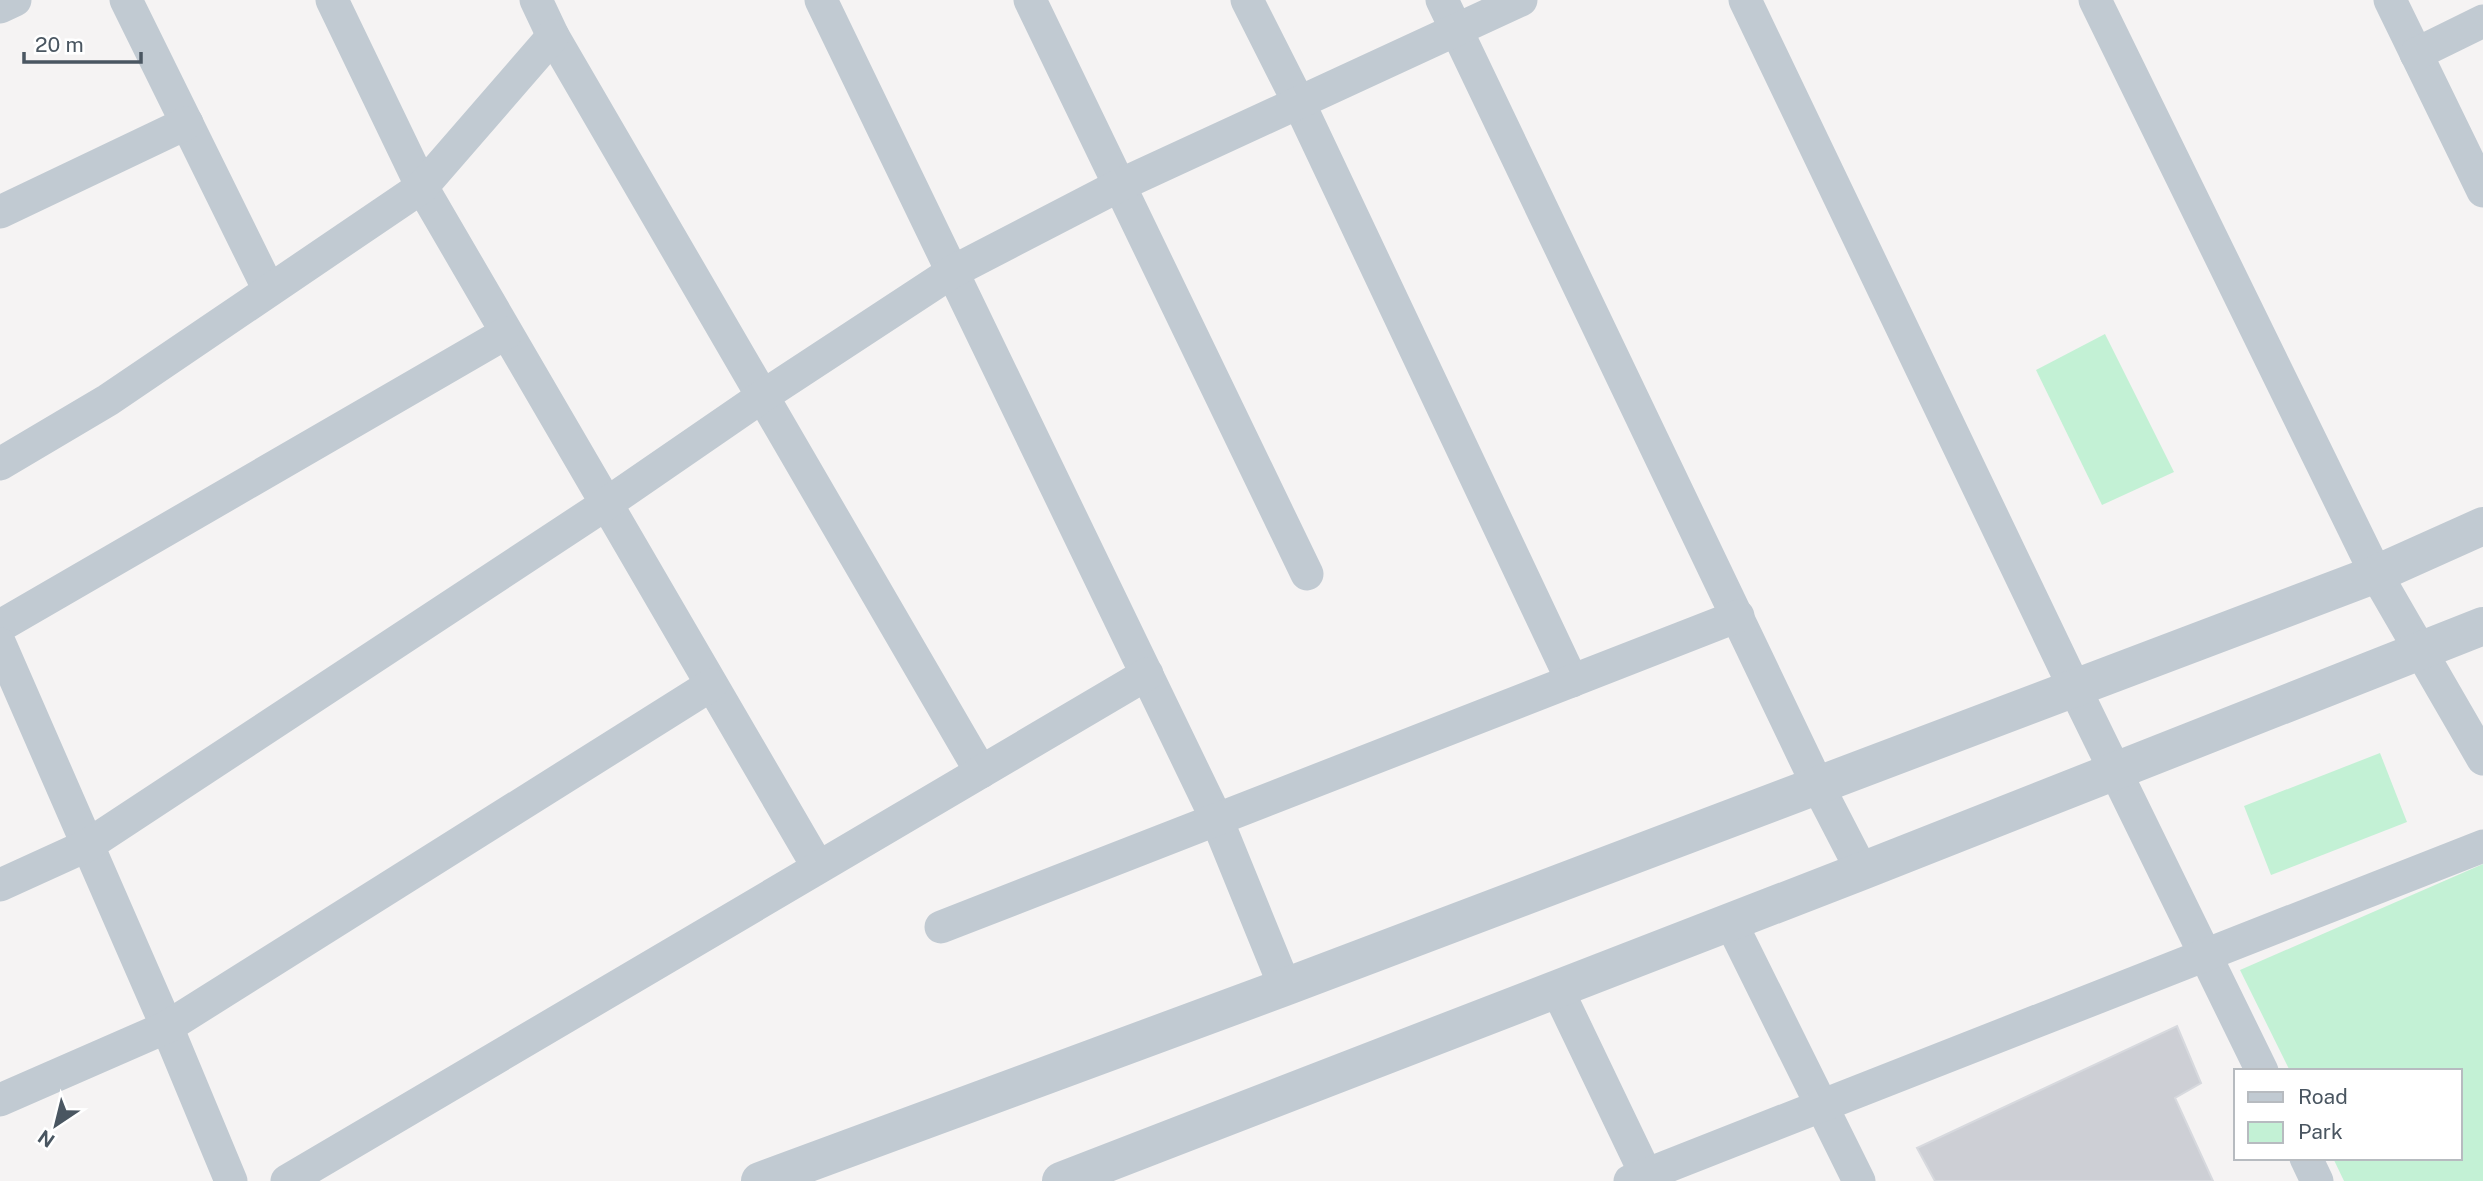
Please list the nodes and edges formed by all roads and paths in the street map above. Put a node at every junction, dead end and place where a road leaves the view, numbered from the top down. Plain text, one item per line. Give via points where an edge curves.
1 (15, 0) edge
2 (126, 0) edge
3 (332, 0) edge
4 (536, 0) edge
5 (821, 0) edge
6 (1030, 0) edge
7 (1247, 0) edge
8 (1441, 0) edge
9 (1521, 0) edge
10 (1745, 0) edge
11 (2095, 0) edge
12 (2390, 0) edge
13 (0, 8) edge
14 (2483, 21) edge
15 (1456, 30) junction
16 (553, 36) junction
17 (2416, 54) junction
18 (1299, 103) junction
19 (187, 123) junction
20 (1120, 185) junction
21 (422, 187) junction
22 (2483, 191) edge
23 (0, 212) edge
24 (952, 272) junction
25 (269, 290) junction
26 (506, 333) junction
27 (763, 396) junction
28 (0, 464) edge
29 (606, 504) junction
30 (2483, 526) edge
31 (1307, 574) dead end
32 (2376, 574) junction
33 (1738, 616) junction
34 (0, 626) edge
35 (2483, 626) edge
36 (0, 644) edge
37 (2423, 651) junction
38 (1147, 674) junction
39 (1572, 681) junction
40 (711, 685) junction
41 (2075, 689) junction
42 (2483, 759) edge
43 (981, 772) junction
44 (2117, 772) junction
45 (1818, 786) junction
46 (1217, 820) junction
47 (88, 845) junction
48 (2483, 846) edge
49 (818, 867) junction
50 (1862, 871) junction
51 (0, 885) edge
52 (1731, 923) junction
53 (941, 927) dead end
54 (2205, 954) junction
55 (1285, 986) junction
56 (1557, 989) junction
57 (167, 1027) junction
58 (2261, 1069) edge
59 (0, 1100) edge
60 (1822, 1106) junction
61 (2307, 1160) edge
62 (1642, 1179) edge
63 (231, 1181) edge
64 (287, 1181) edge
65 (760, 1181) edge
66 (1061, 1181) edge
67 (1859, 1181) edge
68 (2317, 1181) edge

1 - 13 street
2 - 19 street
3 - 21 street
4 - 16 street
5 - 24 street
6 - 20 street
7 - 18 street
8 - 15 street
9 - 15 street
10 - 41 street
11 - 32 street
12 - 17 street
14 - 17 street
15 - 18 street
15 - 33 street
16 - 21 street
16 - 27 street
17 - 22 street
18 - 20 street
18 - 39 street
19 - 23 street
19 - 25 street
20 - 24 street
20 - 31 street
21 - 25 street
21 - 26 street
24 - 27 street
24 - 38 street
25 - 28 street via 107,400
26 - 29 street
26 - 34 street
27 - 29 street
27 - 43 street
29 - 40 street
29 - 47 street
30 - 32 street
32 - 37 street
32 - 41 street
33 - 39 street
33 - 45 street
35 - 37 street
36 - 47 street
37 - 42 street
37 - 44 street
38 - 43 street
38 - 46 street
39 - 46 street
40 - 49 street
40 - 57 street
41 - 44 street
41 - 45 street
43 - 49 street
44 - 50 street
44 - 54 street
45 - 50 street
45 - 55 street
46 - 53 street
46 - 55 street
47 - 51 street
47 - 57 street
48 - 54 street
49 - 64 street
50 - 52 street
52 - 56 street
52 - 60 street
54 - 58 street
54 - 60 street
55 - 65 street
56 - 62 street
56 - 66 street
57 - 59 street
57 - 63 street
60 - 62 street
60 - 67 street
61 - 68 street

